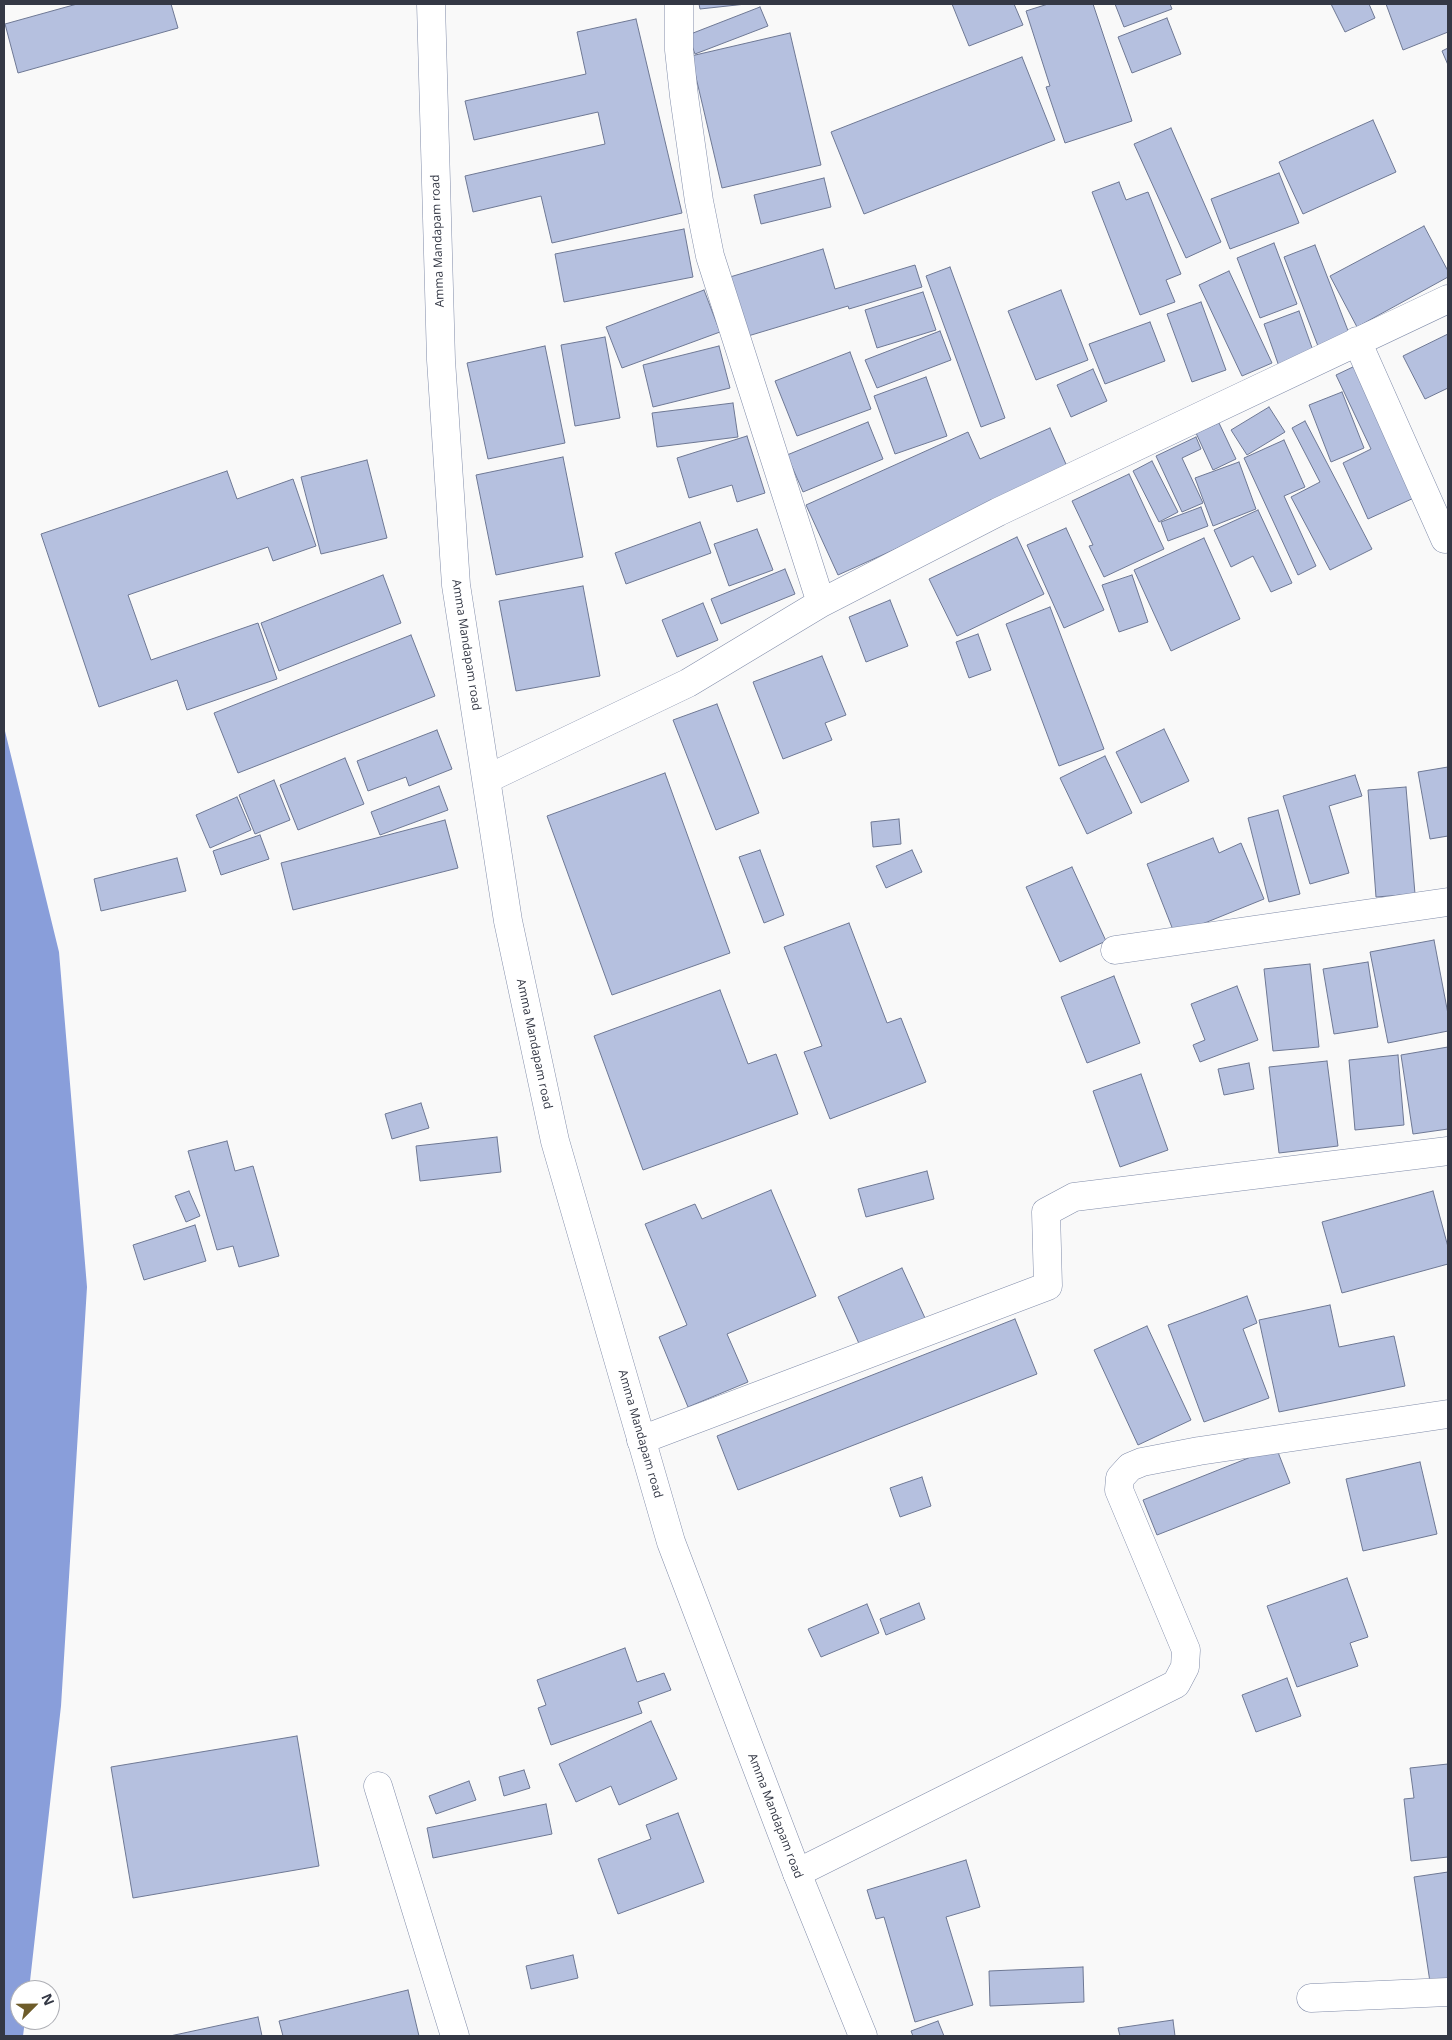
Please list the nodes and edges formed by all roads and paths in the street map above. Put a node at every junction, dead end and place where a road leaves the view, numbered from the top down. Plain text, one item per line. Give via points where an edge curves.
1 (431, 4) edge
2 (679, 4) edge
3 (1448, 299) edge
4 (1357, 341) junction
5 (1445, 538) dead end
6 (821, 603) junction
7 (487, 779) junction
8 (1448, 902) edge
9 (1115, 950) dead end
10 (1448, 1151) edge
11 (1448, 1414) edge
12 (641, 1440) junction
13 (378, 1786) dead end
14 (796, 1873) junction
15 (1448, 1992) edge
16 (1312, 1998) dead end
17 (455, 2036) edge
18 (863, 2036) edge

1 - 7 street, Amma Mandapam road via 441,360 456,586
2 - 6 street via 684,96 710,256
3 - 4 street
4 - 5 street
4 - 6 street via 998,512
6 - 7 street via 688,682
7 - 12 street, Amma Mandapam road via 508,921 555,1141
8 - 9 street
10 - 12 street via 1074,1197 1046,1212 1048,1286
11 - 14 street via 1199,1452 1130,1467 1120,1478 1119,1490 1186,1650 1185,1667 1176,1684
12 - 14 street, Amma Mandapam road via 670,1542
13 - 17 street
14 - 18 street, Amma Mandapam road
15 - 16 street

